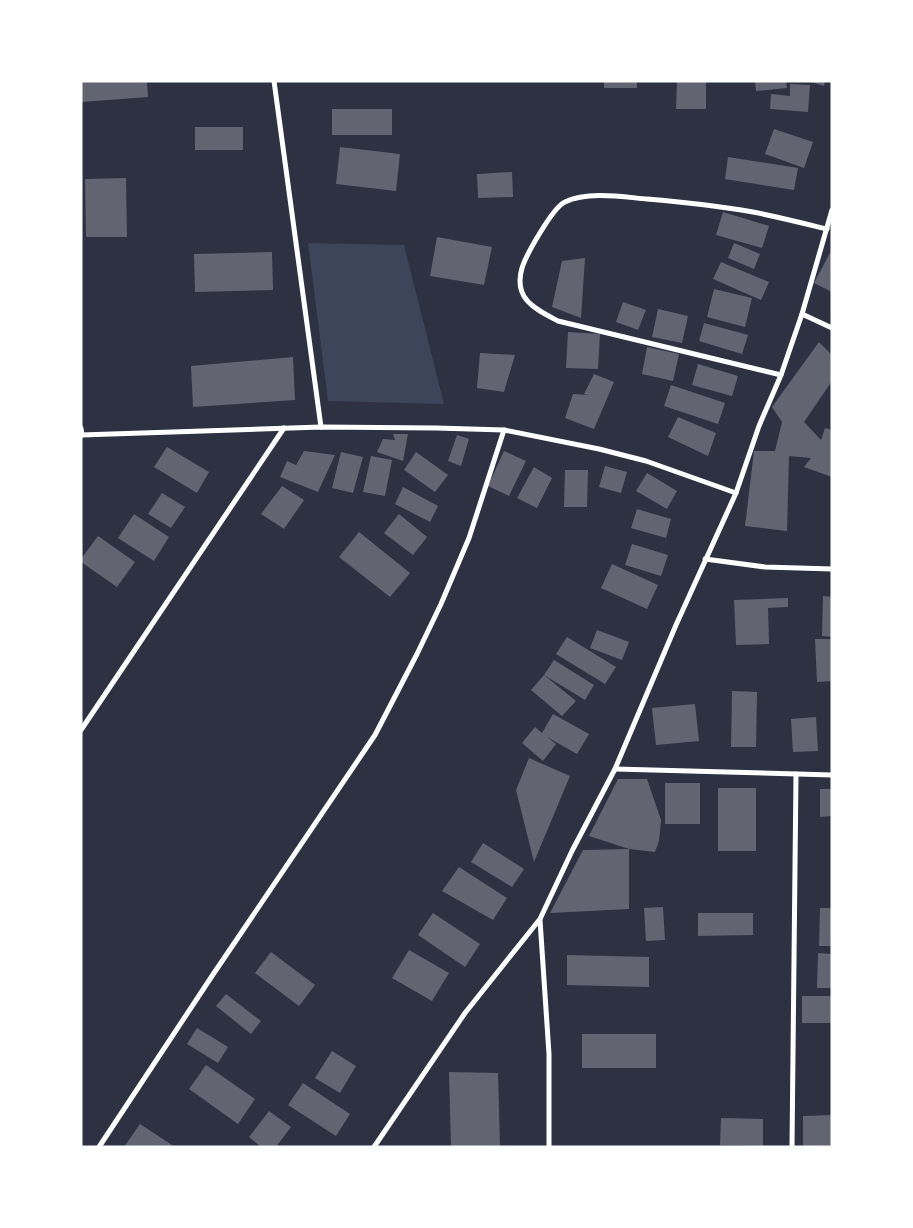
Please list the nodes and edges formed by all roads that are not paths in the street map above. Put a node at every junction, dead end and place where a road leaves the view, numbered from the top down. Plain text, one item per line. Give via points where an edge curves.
1 (274, 81) edge
2 (832, 210) edge
3 (827, 229) junction
4 (802, 314) junction
5 (832, 328) edge
6 (780, 375) junction
7 (321, 427) junction
8 (81, 428) edge
9 (284, 428) junction
10 (504, 430) junction
11 (82, 435) edge
12 (736, 493) junction
13 (705, 559) junction
14 (832, 569) edge
15 (81, 730) edge
16 (615, 769) junction
17 (796, 774) junction
18 (832, 775) edge
19 (540, 919) junction
20 (99, 1147) edge
21 (374, 1147) edge
22 (549, 1147) edge
23 (792, 1147) edge

1 - 7 street
2 - 3 street
3 - 4 street
3 - 6 street via 753,212 607,195 562,203 524,261 520,282 526,302 558,321
4 - 5 street
4 - 6 street
6 - 12 street
7 - 9 street
7 - 10 street
8 - 11 street
9 - 11 street
9 - 15 street
10 - 12 street via 646,461
10 - 20 street via 469,538 441,604 375,735
12 - 13 street
13 - 14 street via 765,567
13 - 16 street
16 - 17 street
16 - 19 street
17 - 18 street
17 - 23 street
19 - 21 street via 465,1013
19 - 22 street via 548,1054

